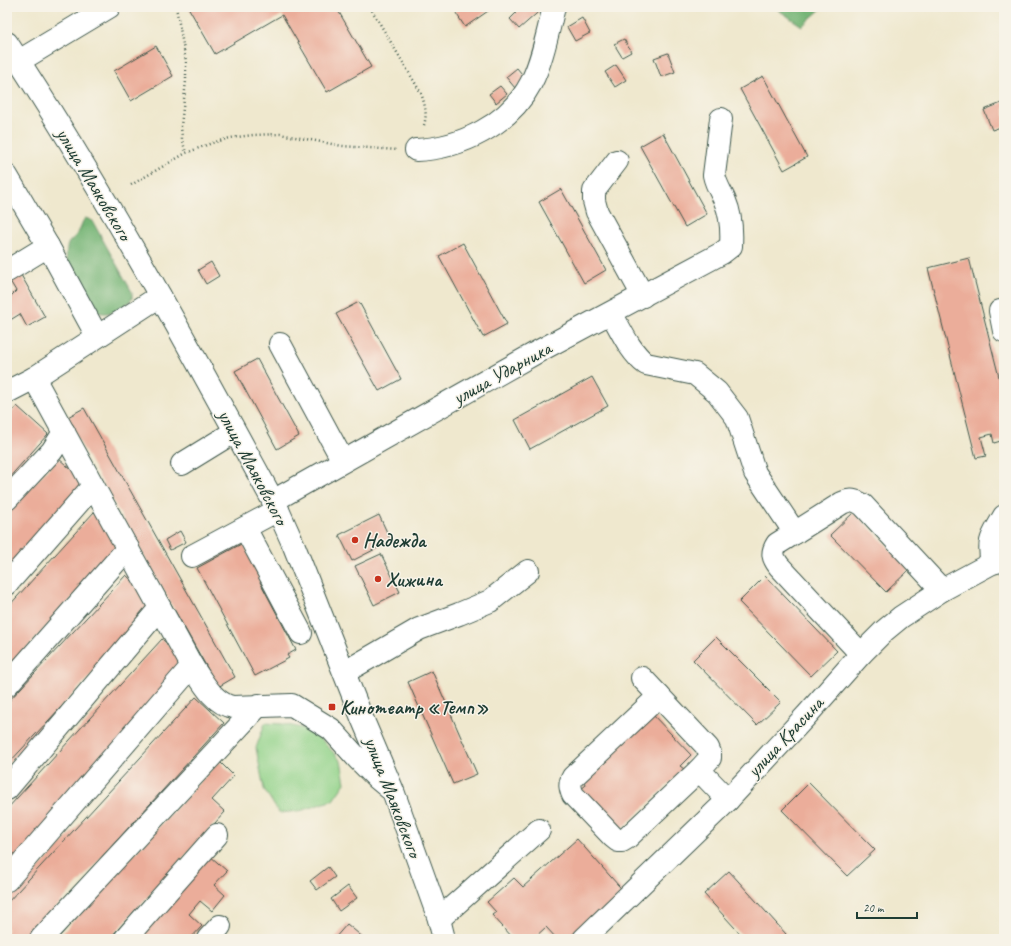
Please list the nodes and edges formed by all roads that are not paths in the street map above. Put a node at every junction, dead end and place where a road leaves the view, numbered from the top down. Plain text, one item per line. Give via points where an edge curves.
1 (109, 7) edge
2 (554, 7) edge
3 (7, 43) edge
4 (19, 61) junction
5 (721, 119) dead end
6 (416, 150) road end
7 (617, 161) dead end
8 (7, 176) edge
9 (48, 246) junction
10 (7, 271) edge
11 (160, 296) junction
12 (643, 296) junction
13 (611, 313) junction
14 (97, 336) junction
15 (280, 344) dead end
16 (34, 378) junction
17 (7, 392) edge
18 (64, 432) junction
19 (234, 432) junction
20 (343, 461) junction
21 (182, 464) dead end
22 (93, 486) junction
23 (7, 499) edge
24 (275, 505) junction
25 (1004, 516) edge
26 (245, 528) junction
27 (795, 533) junction
28 (128, 548) junction
29 (192, 556) dead end
30 (998, 562) edge
31 (528, 571) dead end
32 (7, 584) edge
33 (942, 590) junction
34 (160, 608) junction
35 (301, 633) dead end
36 (861, 654) junction
37 (192, 666) junction
38 (344, 672) junction
39 (642, 678) dead end
40 (7, 685) edge
41 (659, 696) junction
42 (259, 705) junction
43 (699, 770) junction
44 (7, 788) edge
45 (393, 791) junction
46 (728, 800) junction
47 (539, 830) dead end
48 (217, 835) dead end
49 (7, 880) edge
50 (442, 929) edge
51 (41, 939) edge
52 (125, 939) edge
53 (584, 939) edge

1 - 4 street
2 - 6 street via 537,69 531,83 513,107 497,122 463,141 443,147
3 - 4 street, улица Маяковского
4 - 11 street, улица Маяковского
5 - 12 street, улица Ударника via 714,175 729,212 731,246
7 - 12 street via 594,191 594,201 597,212
8 - 9 street
9 - 10 street
9 - 14 street
11 - 14 street
11 - 19 street, улица Маяковского
12 - 13 street, улица Ударника
13 - 20 street, улица Ударника
13 - 27 street via 639,359 646,364 695,374 717,392 737,418 755,473
14 - 16 street
15 - 20 street
16 - 17 street
16 - 18 street
18 - 22 street
18 - 23 street via 52,451
19 - 21 street
19 - 24 street, улица Маяковского
20 - 24 street, улица Ударника
22 - 28 street
22 - 32 street
24 - 26 street, улица Ударника
24 - 38 street, улица Маяковского
25 - 30 street via 990,542 990,551
26 - 29 street, улица Ударника
26 - 35 street
27 - 33 street via 842,503 856,500
27 - 36 street via 777,544 773,549 773,557
28 - 34 street
28 - 40 street
30 - 33 street, улица Красина
31 - 38 street via 490,601 419,629
33 - 36 street, улица Красина via 901,616
34 - 37 street
34 - 44 street
36 - 46 street, улица Красина
37 - 42 street via 208,689 226,705
37 - 49 street
38 - 45 street, улица Маяковского
39 - 41 street
41 - 43 street via 708,748 710,758
41 - 43 street via 573,777 570,788 613,837 622,841
42 - 45 street via 292,704 330,729
42 - 51 street
43 - 46 street
45 - 50 street, улица Маяковского
46 - 53 street, улица Красина
47 - 50 street
48 - 52 street

